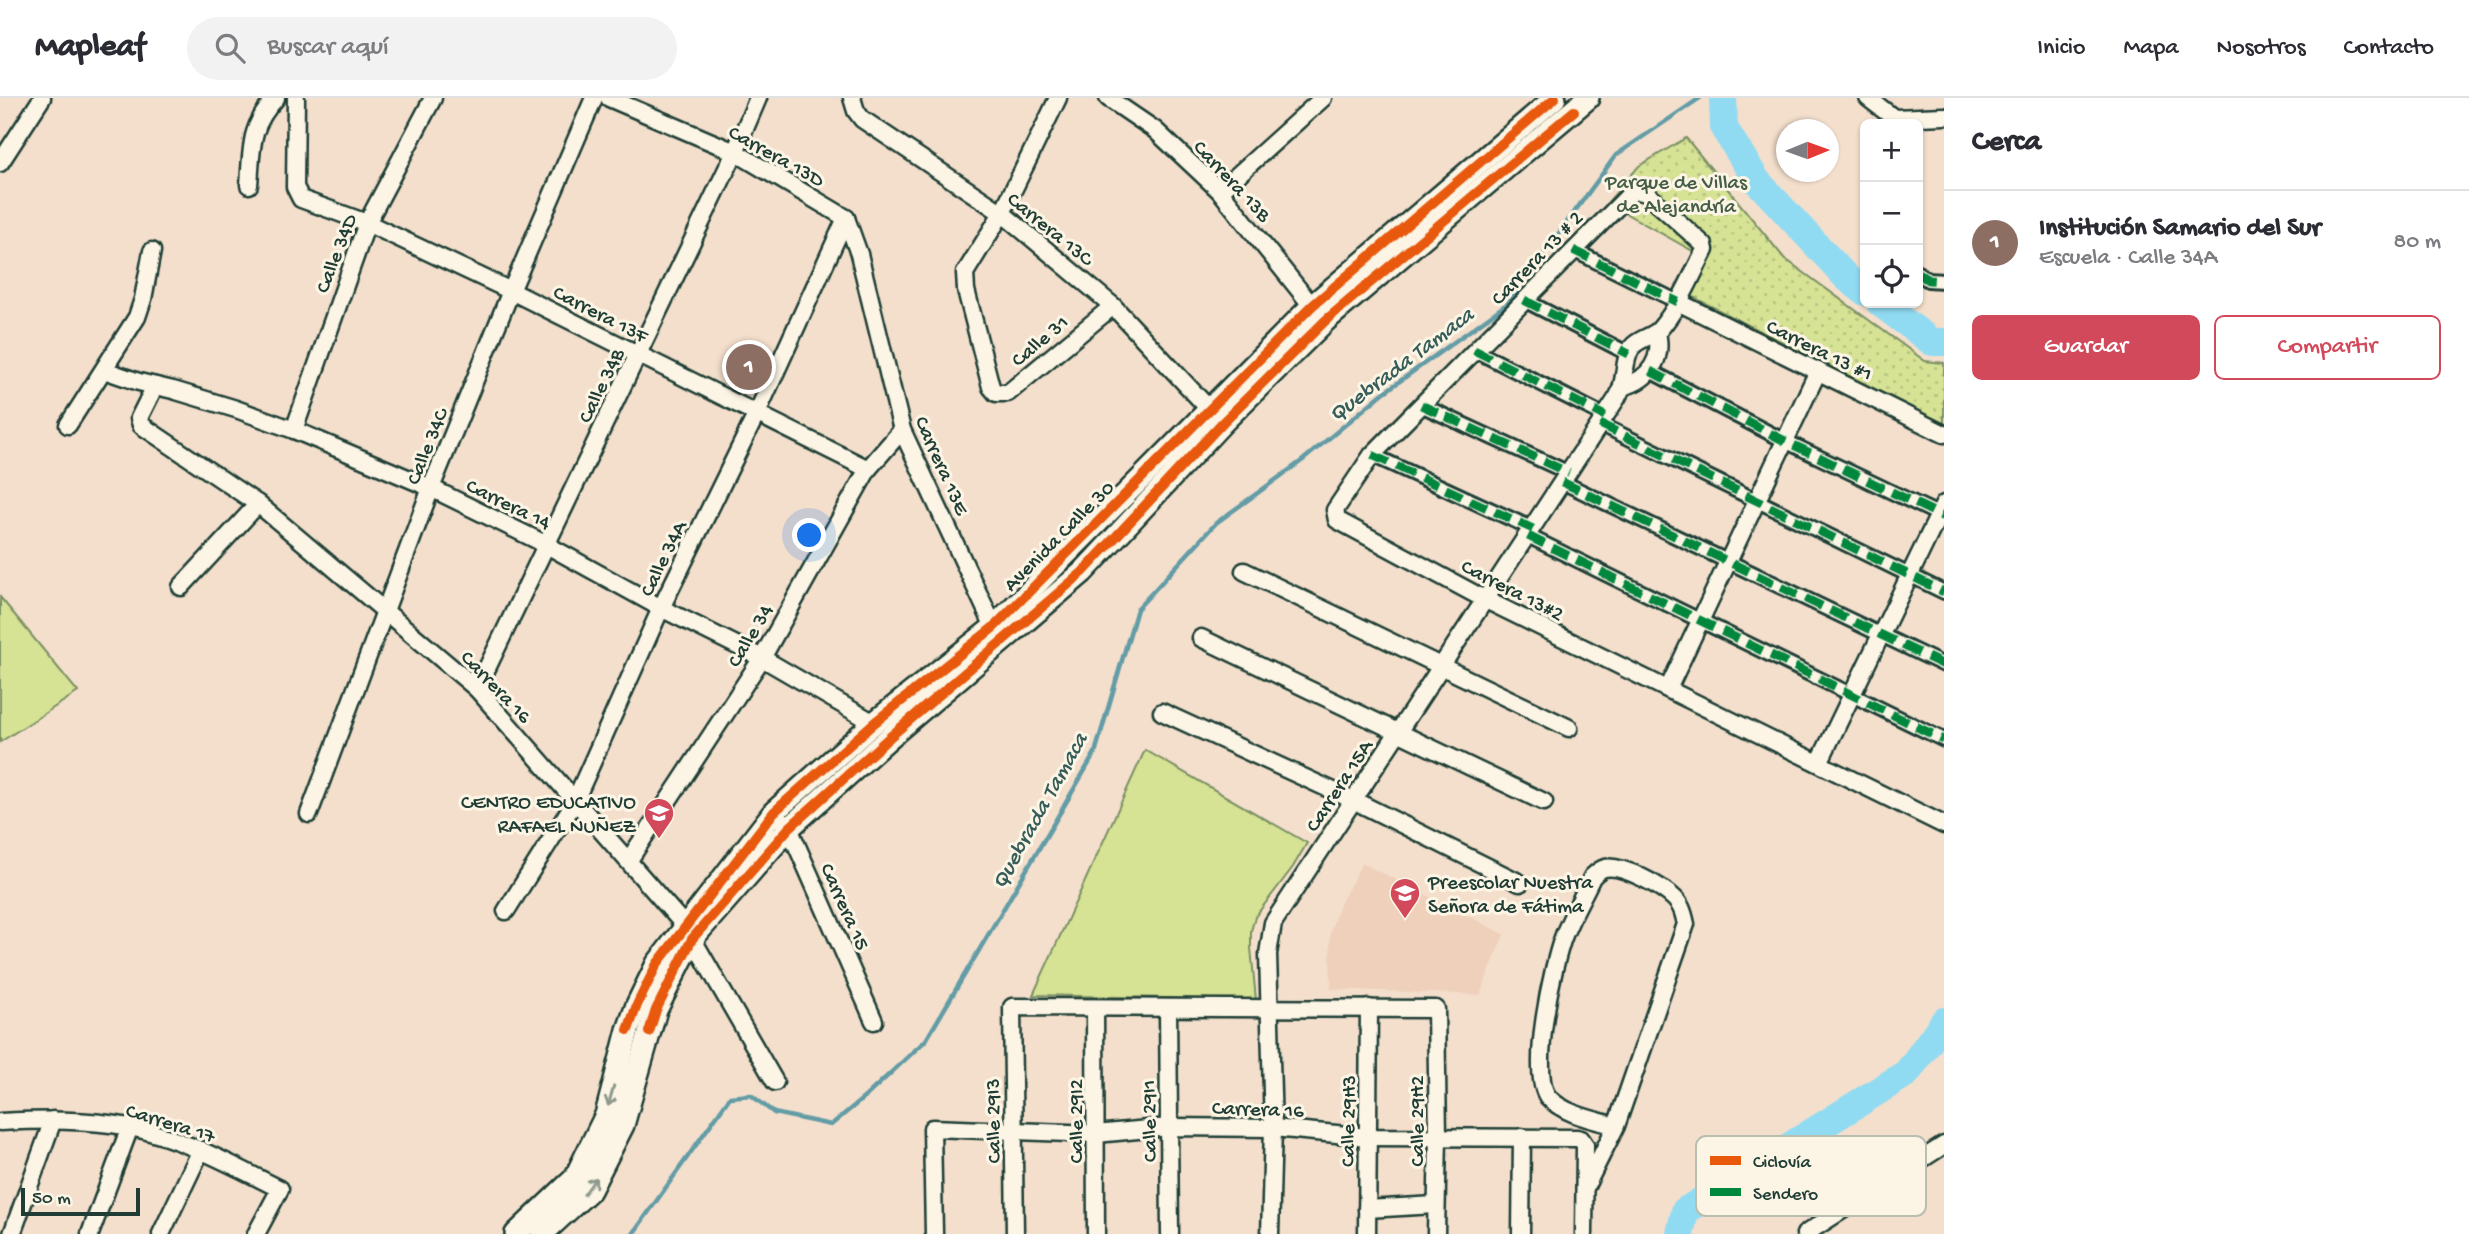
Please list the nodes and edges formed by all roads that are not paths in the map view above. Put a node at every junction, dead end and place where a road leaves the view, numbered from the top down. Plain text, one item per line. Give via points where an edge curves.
1 (42, 98) edge
2 (276, 98) edge
3 (296, 98) edge
4 (433, 98) edge
5 (594, 98) edge
6 (609, 98) edge
7 (758, 98) edge
8 (852, 98) edge
9 (1058, 98) edge
10 (1108, 98) edge
11 (1323, 98) edge
12 (1588, 98) edge
13 (1868, 98) edge
14 (1893, 98) edge
15 (1554, 105) edge
16 (1944, 116) edge
17 (1892, 119) edge
18 (1894, 119) edge
19 (1914, 119) edge
20 (735, 152) junction
21 (0, 163) edge
22 (249, 185) dead end
23 (1220, 191) junction
24 (1002, 213) junction
25 (846, 218) junction
26 (367, 223) junction
27 (1573, 250) junction
28 (152, 251) dead end
29 (1923, 276) edge
30 (1944, 281) edge
31 (511, 291) junction
32 (1524, 300) junction
33 (1678, 302) junction
34 (1113, 306) junction
35 (1312, 306) junction
36 (1657, 333) junction
37 (1474, 351) junction
38 (1629, 354) junction
39 (638, 355) junction
40 (104, 370) junction
41 (1650, 371) junction
42 (1818, 371) junction
43 (155, 386) junction
44 (1625, 386) junction
45 (1420, 405) junction
46 (1210, 410) junction
47 (757, 413) junction
48 (1603, 420) junction
49 (68, 425) dead end
50 (294, 429) junction
51 (902, 430) junction
52 (1944, 434) edge
53 (1785, 440) junction
54 (1372, 455) junction
55 (868, 469) junction
56 (1565, 478) junction
57 (431, 488) junction
58 (1757, 500) junction
59 (258, 504) junction
60 (1942, 512) edge
61 (1341, 523) joint
62 (1530, 533) junction
63 (545, 544) junction
64 (1728, 562) junction
65 (1244, 571) dead end
66 (1910, 575) junction
67 (180, 587) dead end
68 (1944, 592) edge
69 (1484, 599) junction
70 (661, 608) junction
71 (386, 614) junction
72 (1700, 621) junction
73 (998, 633) junction
74 (1881, 635) junction
75 (1200, 638) dead end
76 (762, 658) junction
77 (1944, 665) edge
78 (1440, 668) junction
79 (477, 689) junction
80 (1668, 689) junction
81 (1852, 695) junction
82 (1162, 712) dead end
83 (874, 723) junction
84 (1569, 728) dead end
85 (1397, 733) junction
86 (1944, 740) edge
87 (1819, 763) junction
88 (1353, 800) junction
89 (1544, 802) dead end
90 (575, 803) junction
91 (309, 814) dead end
92 (781, 820) junction
93 (1944, 825) edge
94 (629, 860) junction
95 (1520, 883) dead end
96 (506, 911) dead end
97 (688, 932) junction
98 (1095, 1007) junction
99 (1168, 1008) junction
100 (1269, 1008) junction
101 (1369, 1008) junction
102 (874, 1021) dead end
103 (775, 1082) dead end
104 (54, 1120) junction
105 (0, 1122) edge
106 (1616, 1126) junction
107 (131, 1127) junction
108 (1169, 1127) junction
109 (1273, 1128) junction
110 (1013, 1131) junction
111 (1096, 1133) junction
112 (1438, 1136) junction
113 (1368, 1137) junction
114 (1522, 1137) junction
115 (1944, 1145) edge
116 (201, 1150) junction
117 (1926, 1157) edge
118 (1585, 1189) junction
119 (1435, 1205) junction
120 (1367, 1209) junction
121 (1833, 1216) edge
122 (12, 1234) edge
123 (90, 1234) edge
124 (161, 1234) edge
125 (256, 1234) edge
126 (516, 1234) edge
127 (542, 1234) edge
128 (934, 1234) edge
129 (1015, 1234) edge
130 (1097, 1234) edge
131 (1170, 1234) edge
132 (1270, 1234) edge
133 (1367, 1234) edge
134 (1436, 1234) edge
135 (1521, 1234) edge
136 (1584, 1234) edge
137 (1805, 1234) edge

1 - 21 street
2 - 22 street via 256,126
3 - 26 street, Carrera 13F via 295,187 301,199
4 - 26 street, Calle 34D
5 - 31 street, Calle 34C
6 - 20 street, Carrera 13D
7 - 20 street, Calle 34B
8 - 24 street, Carrera 13C via 862,119
9 - 24 street
10 - 23 street, Carrera 13B via 1155,131
11 - 23 street
12 - 15 main road, Avenida Calle 30
13 - 17 street
14 - 18 street
15 - 35 main road, Avenida Calle 30
15 - 73 main road, Avenida Calle 30 via 1325,320 1083,572 1038,613
16 - 19 street
20 - 25 street, Carrera 13D
20 - 39 street, Calle 34B
23 - 35 street, Carrera 13B
24 - 34 street, Carrera 13C
24 - 34 street, Calle 31 via 965,273 996,393 1008,393
25 - 47 street, Calle 34A
25 - 51 street, Carrera 13E
26 - 31 street, Carrera 13F
26 - 50 street, Calle 34D
27 - 32 street, Carrera 13 # 2
27 - 33 street
27 - 33 street, Carrera 13 # 2 via 1625,197 1646,193 1704,245
28 - 40 street via 137,317
29 - 30 street
31 - 39 street, Carrera 13F
31 - 57 street, Calle 34C
32 - 37 street, Carrera 13 # 2
32 - 38 street
33 - 36 street, Carrera 13 # 2
33 - 42 street, Carrera 13 #1
34 - 46 street, Carrera 13C
35 - 46 main road, Avenida Calle 30
36 - 38 street, Carrera 13 # 2 via 1633,346
36 - 41 street via 1658,354
37 - 45 street, Carrera 13 # 2
37 - 48 street
38 - 44 street
39 - 47 street, Carrera 13F
39 - 63 street, Calle 34B
40 - 43 street, Carrera 14
40 - 49 street
41 - 44 street
41 - 53 street
42 - 52 street, Carrera 13 #1
42 - 53 street
43 - 50 street, Carrera 14
43 - 59 street, Carrera 16 via 139,418 141,425
44 - 48 street
45 - 54 street, Carrera 13 # 2
45 - 56 street
46 - 73 main road, Avenida Calle 30
47 - 55 street, Carrera 13F
47 - 70 street, Calle 34A
48 - 56 street
48 - 58 street
50 - 57 street, Carrera 14
51 - 55 street, Calle 34
51 - 73 street, Carrera 13E
53 - 58 street
53 - 60 street
54 - 61 street, Carrera 13 # 2 via 1335,510
54 - 62 street
55 - 76 street, Calle 34
56 - 62 street
56 - 64 street
57 - 63 street, Carrera 14
57 - 71 street, Calle 34C
58 - 64 street
58 - 66 street
59 - 67 street
59 - 71 street, Carrera 16
60 - 66 street
61 - 69 street, Carrera 13#2
62 - 69 street
62 - 72 street
63 - 70 street, Carrera 14
63 - 79 street, Calle 34B
64 - 72 street
64 - 74 street
65 - 78 street
66 - 68 street
66 - 74 street
69 - 78 street, Carrera 15A
69 - 80 street, Carrera 13#2
70 - 76 street, Carrera 14
70 - 90 street, Calle 34A
71 - 79 street, Carrera 16
71 - 91 street, Calle 34C
72 - 80 street
72 - 81 street
73 - 83 main road, Avenida Calle 30
73 - 92 main road, Avenida Calle 30
74 - 77 street
74 - 81 street
75 - 85 street
76 - 83 street, Carrera 14
76 - 94 street, Calle 34
78 - 84 street
78 - 85 street, Carrera 15A
79 - 90 street, Carrera 16
80 - 87 street, Carrera 13#2
81 - 86 street
81 - 87 street
82 - 88 street
83 - 92 main road, Avenida Calle 30
85 - 88 street, Carrera 15A
85 - 89 street
87 - 93 street, Carrera 13#2
88 - 95 street
88 - 100 street, Carrera 15A via 1273,923 1268,954
90 - 94 street, Carrera 16
90 - 96 street, Calle 34A
92 - 97 main road, Avenida Calle 30
92 - 102 street, Carrera 15
94 - 97 street, Carrera 16
97 - 103 street, Carrera 16
97 -> 126 main road, Avenida Calle 30 via 657,964 637,1005 606,1115 575,1178
127 -> 97 main road, Avenida Calle 30 via 590,1189 615,1142 656,1010
98 - 99 street
98 - 110 street, Calle 29I3 via 1012,1007
98 - 111 street, Calle 29I2
99 - 100 street
99 - 108 street, Calle 29I1
100 - 101 street
100 - 109 street, Carrera 15A
101 - 112 street, Calle 29H2 via 1436,1009
101 - 113 street, Calle 29H3
104 - 105 street, Carrera 17
104 - 107 street, Carrera 17
104 - 122 street
106 - 106 street via 1686,924 1676,899 1645,878 1608,867 1592,877 1563,937 1542,1026 1541,1069 1546,1094 1555,1104
106 - 118 street
107 - 116 street, Carrera 17
107 - 123 street
108 - 109 street, Carrera 16
108 - 111 street, Carrera 16
108 - 131 street, Calle 29I1
109 - 113 street, Carrera 16
109 - 132 street, Carrera 15A
110 - 111 street, Carrera 16
110 - 128 street, Carrera 16 via 932,1128
110 - 129 street, Calle 29I3
111 - 130 street, Calle 29I2
112 - 113 street, Carrera 16
112 - 114 street, Carrera 16
112 - 119 street, Calle 29H2
113 - 120 street, Calle 29H3
114 - 118 street, Carrera 16 via 1581,1139 1585,1145
114 - 135 street
115 - 117 street
116 - 124 street
116 - 125 street, Carrera 17 via 280,1189
118 - 136 street
119 - 120 street
119 - 134 street, Calle 29H2
120 - 133 street, Calle 29H3
121 - 137 street

